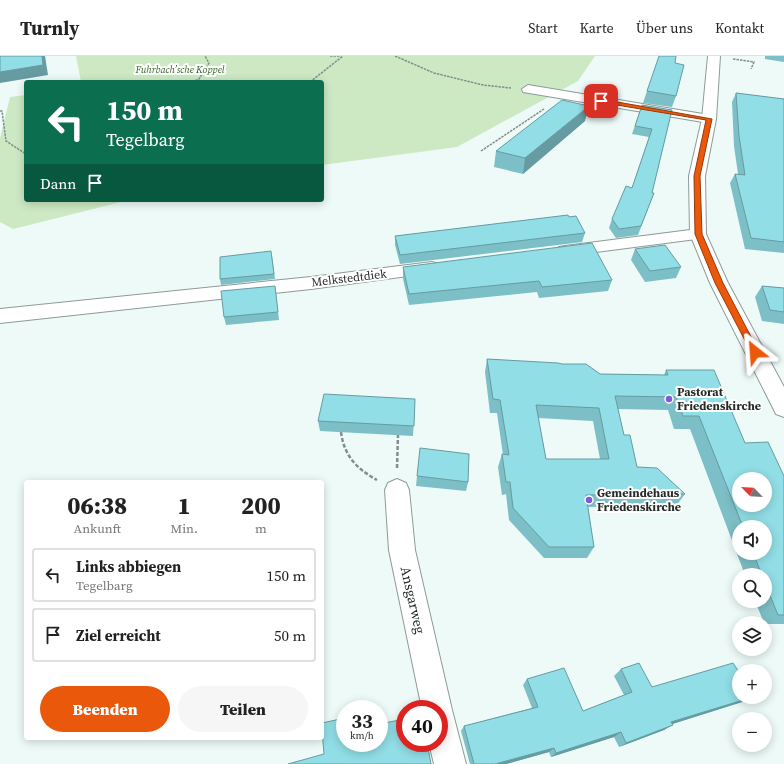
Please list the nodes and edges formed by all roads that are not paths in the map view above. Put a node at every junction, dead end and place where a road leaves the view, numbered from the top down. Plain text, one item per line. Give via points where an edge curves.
1 (714, 56) edge
2 (528, 89) road end
3 (709, 119) junction
4 (698, 234) junction
5 (548, 253) edge
6 (445, 266) edge
7 (0, 316) edge
8 (784, 408) edge
9 (397, 486) road end
10 (435, 700) edge
11 (447, 752) edge
12 (450, 764) edge

1 - 3 street
2 - 3 street
3 - 4 street via 697,176
4 - 5 street
4 - 8 street via 719,283
6 - 7 street, Melkstedtdiek
9 - 10 street, Ansgarweg via 402,550
11 - 12 street

